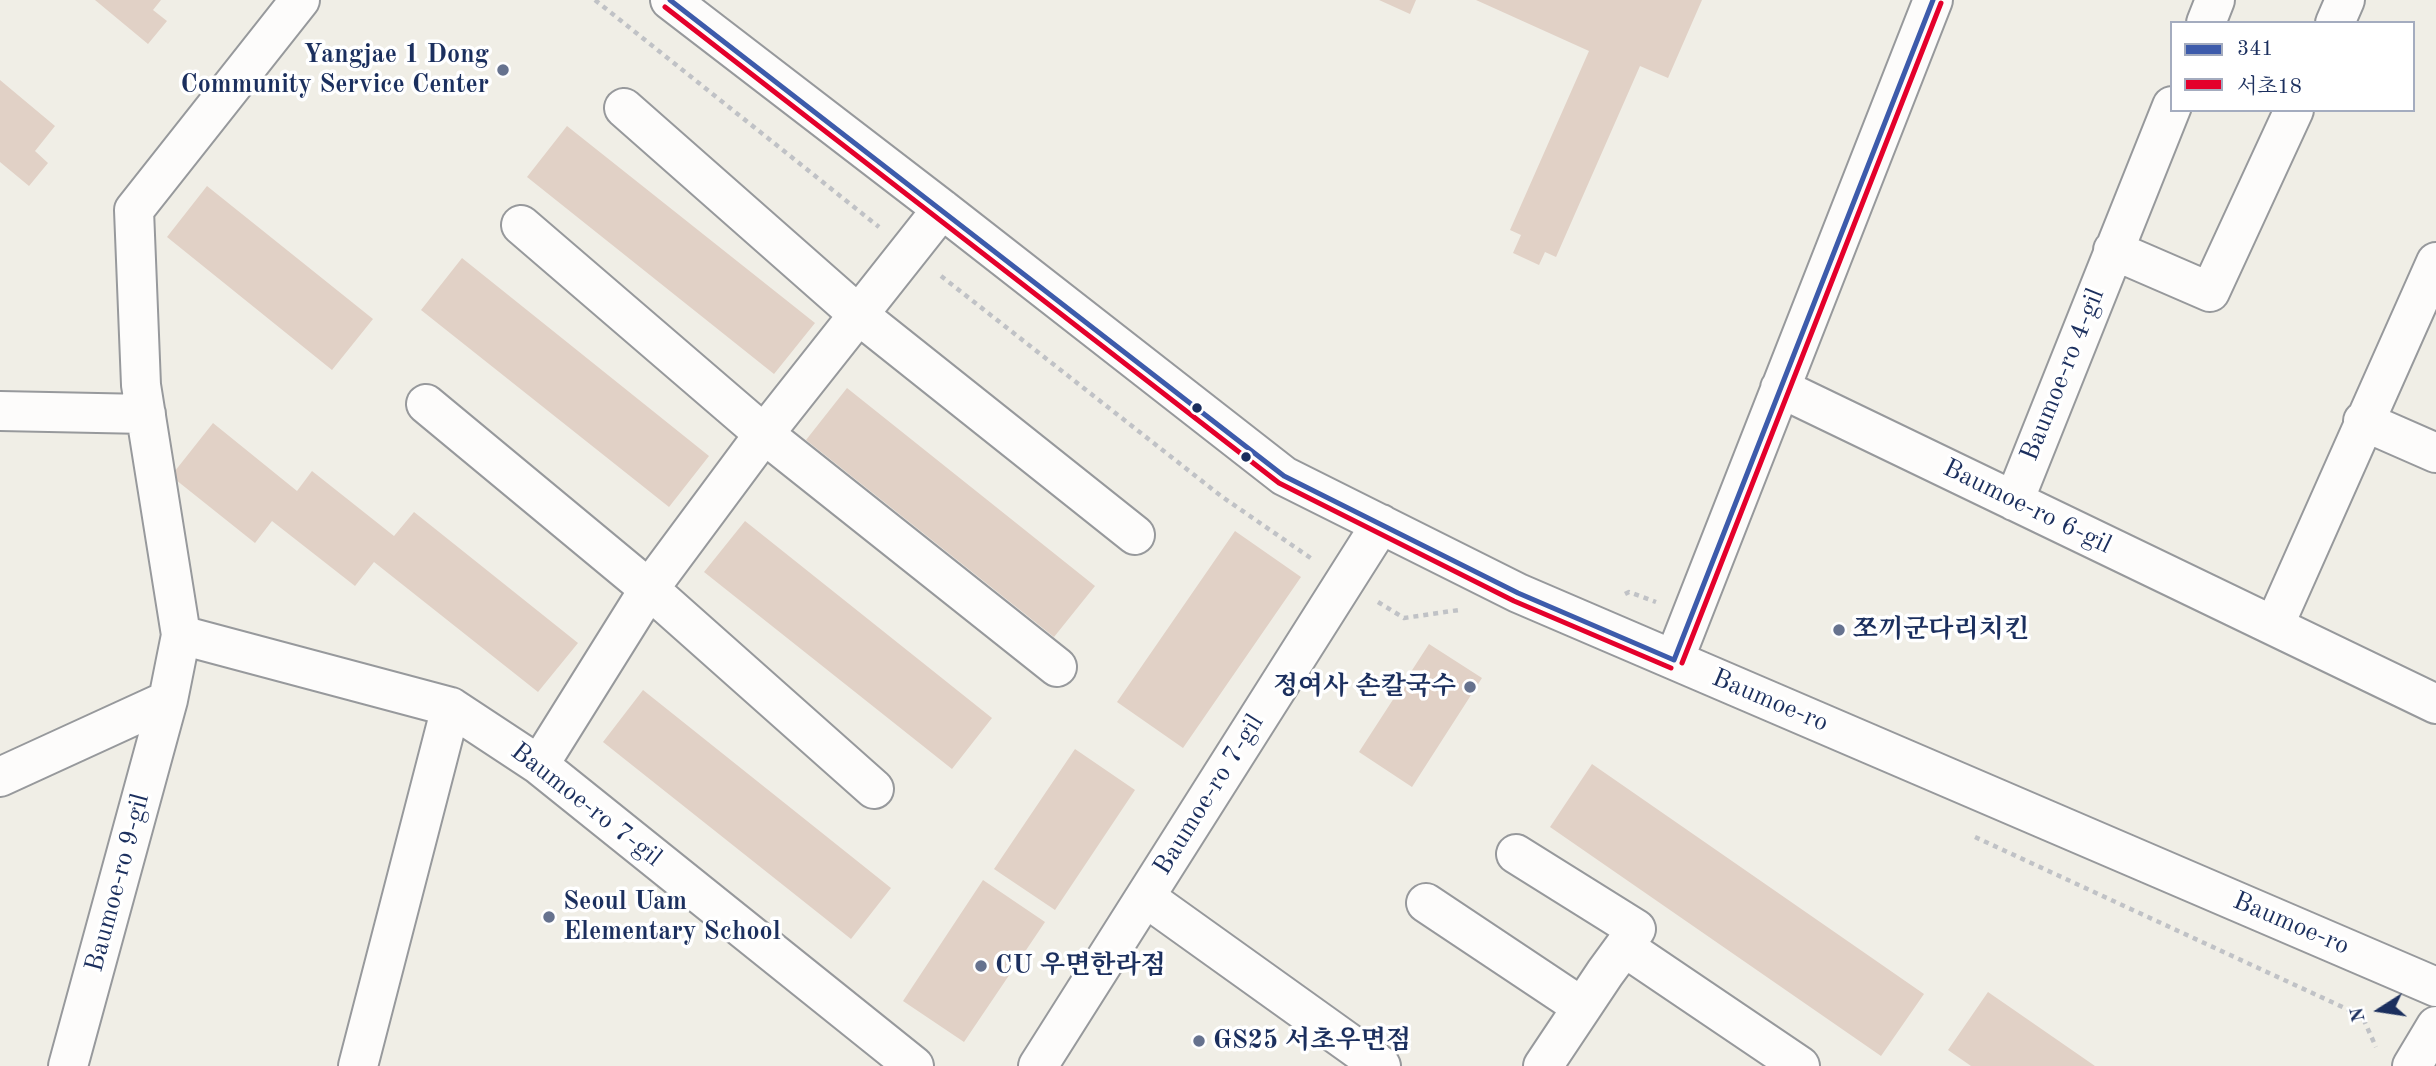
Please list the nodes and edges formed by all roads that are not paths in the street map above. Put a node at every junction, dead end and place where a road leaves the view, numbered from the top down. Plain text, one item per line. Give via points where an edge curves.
1 (300, 0) edge
2 (670, 0) edge
3 (1933, 0) edge
4 (2215, 0) edge
5 (2345, 0) edge
6 (2207, 21) edge
7 (2336, 21) edge
8 (624, 108) dead end
9 (2170, 111) edge
10 (2293, 112) edge
11 (943, 209) junction
12 (521, 225) dead end
13 (2113, 250) junction
14 (2436, 262) edge
15 (860, 316) junction
16 (1780, 388) junction
17 (426, 404) dead end
18 (0, 411) edge
19 (146, 414) junction
20 (2364, 421) junction
21 (764, 434) junction
22 (2436, 453) edge
23 (2014, 501) junction
24 (1381, 524) junction
25 (1135, 534) dead end
26 (649, 589) junction
27 (2274, 626) junction
28 (181, 635) junction
29 (1674, 660) junction
30 (1057, 667) dead end
31 (168, 700) junction
32 (2436, 704) edge
33 (451, 707) junction
34 (538, 765) junction
35 (0, 777) edge
36 (874, 789) dead end
37 (1516, 854) dead end
38 (1145, 897) junction
39 (1426, 903) dead end
40 (1624, 947) junction
41 (2436, 986) edge
42 (1582, 1007) junction
43 (2436, 1026) edge
44 (2395, 1060) edge
45 (68, 1066) edge
46 (358, 1066) edge
47 (914, 1066) edge
48 (1038, 1066) edge
49 (1381, 1066) edge
50 (1543, 1066) edge
51 (1800, 1066) edge

1 - 19 street, Baumoe-ro 9-gil via 134,210
2 - 11 street, Baumoe-ro
3 - 16 street
4 - 6 street
5 - 7 street
8 - 15 street
9 - 13 street, Baumoe-ro 4-gil
10 - 13 street via 2210,292
11 - 15 street
11 - 24 street, Baumoe-ro via 1284,476
12 - 21 street
13 - 23 street, Baumoe-ro 4-gil
14 - 20 street
15 - 21 street
15 - 25 street
16 - 23 street, Baumoe-ro 6-gil
16 - 29 street
17 - 26 street
18 - 19 street
19 - 28 street, Baumoe-ro 9-gil
20 - 22 street
20 - 27 street
21 - 26 street
21 - 30 street
23 - 27 street, Baumoe-ro 6-gil
24 - 29 street, Baumoe-ro via 1518,593
24 - 38 street, Baumoe-ro 7-gil
26 - 34 street
26 - 36 street
27 - 32 street, Baumoe-ro 6-gil
28 - 31 street, Baumoe-ro 9-gil
28 - 33 street, Baumoe-ro 7-gil
29 - 41 street, Baumoe-ro
31 - 35 street
31 - 45 street, Baumoe-ro 9-gil
33 - 34 street, Baumoe-ro 7-gil
33 - 46 street
34 - 47 street, Baumoe-ro 7-gil
37 - 40 street via 1636,929
38 - 48 street, Baumoe-ro 7-gil
38 - 49 street
39 - 42 street
40 - 42 street
40 - 51 street
42 - 50 street
43 - 44 street

